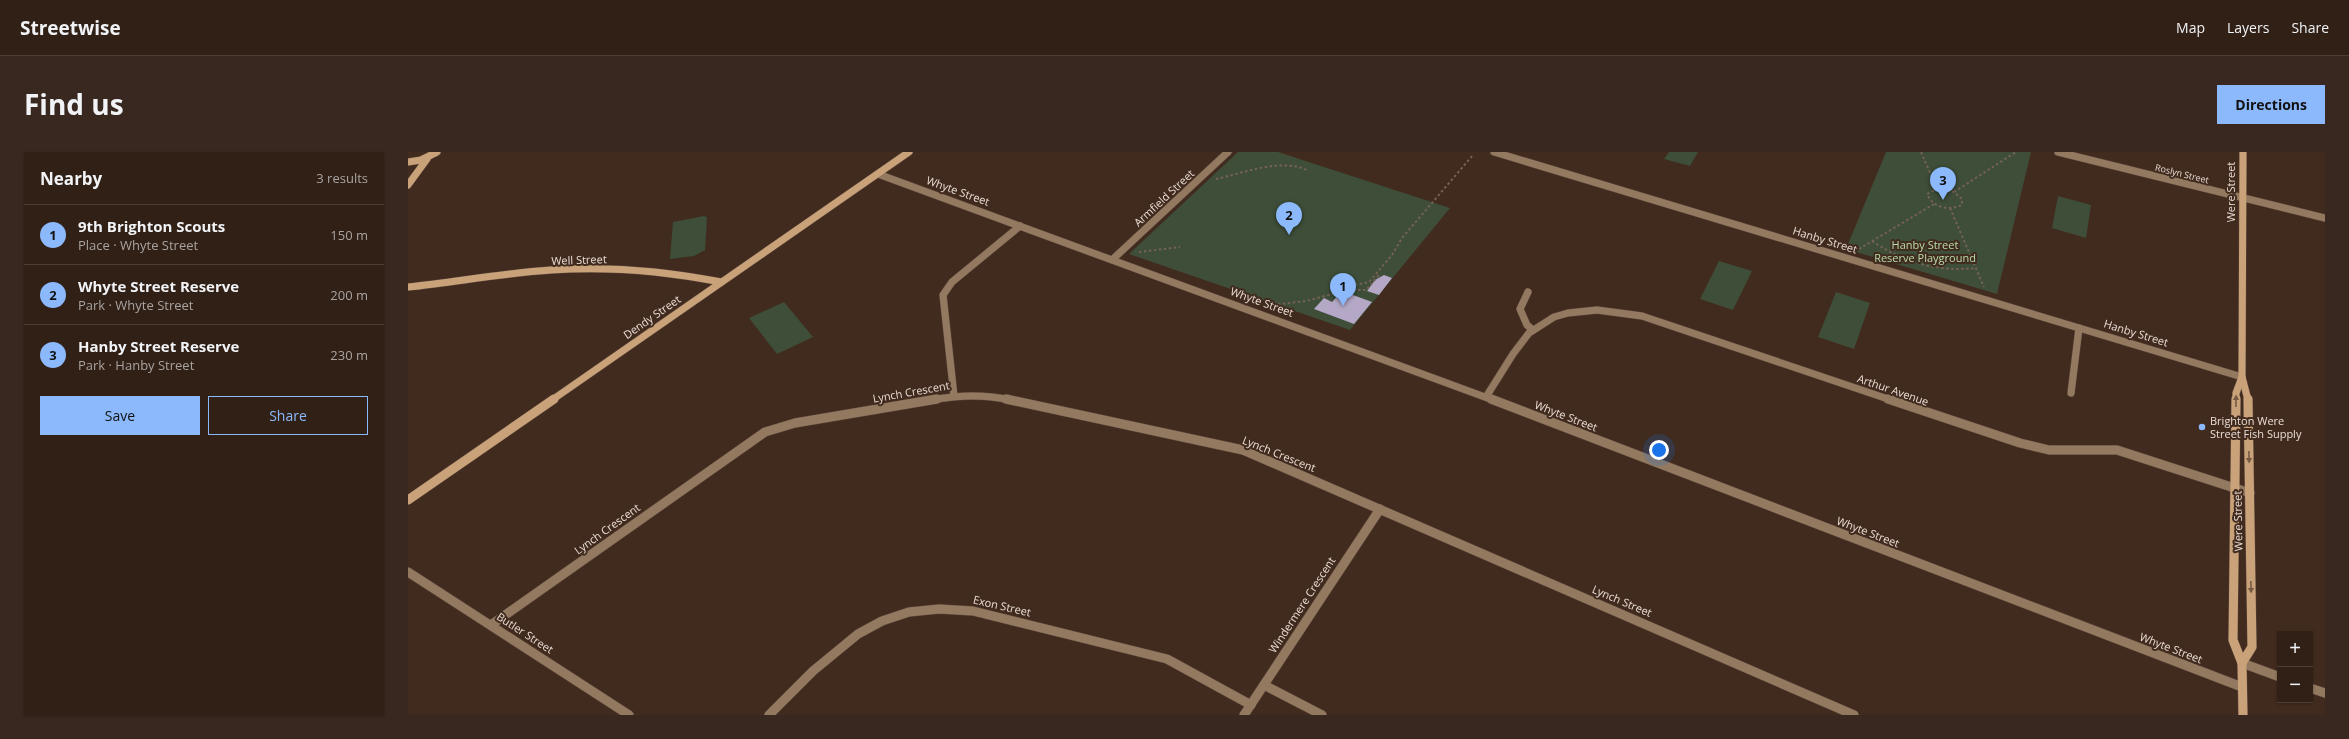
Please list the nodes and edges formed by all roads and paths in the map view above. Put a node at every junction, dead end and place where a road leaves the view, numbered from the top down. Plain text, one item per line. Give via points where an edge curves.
1 (443, 152) edge
2 (909, 152) edge
3 (1228, 152) edge
4 (1494, 152) edge
5 (1921, 152) edge
6 (2016, 152) edge
7 (2058, 152) edge
8 (2243, 152) edge
9 (436, 153) edge
10 (1473, 155) dead end
11 (427, 159) junction
12 (408, 162) edge
13 (1309, 171) dead end
14 (878, 174) junction
15 (1200, 178) junction
16 (408, 185) edge
17 (1937, 189) junction
18 (1954, 192) junction
19 (2242, 198) junction
20 (1934, 204) junction
21 (1950, 208) junction
22 (2325, 218) edge
23 (1020, 226) junction
24 (1872, 241) junction
25 (1180, 247) dead end
26 (1138, 252) dead end
27 (1854, 252) dead end
28 (1113, 259) junction
29 (1976, 268) junction
30 (1378, 275) junction
31 (1382, 277) dead end
32 (721, 282) junction
33 (438, 284) junction
34 (408, 287) edge
35 (1342, 290) junction
36 (1985, 291) dead end
37 (408, 292) edge
38 (1528, 292) dead end
39 (1273, 305) dead end
40 (2079, 328) junction
41 (1533, 330) junction
42 (2242, 377) junction
43 (2071, 393) dead end
44 (954, 396) junction
45 (1486, 397) junction
46 (2234, 488) junction
47 (2250, 493) junction
48 (408, 500) edge
49 (1380, 509) junction
50 (408, 572) edge
51 (491, 625) junction
52 (2242, 662) junction
53 (2277, 676) edge
54 (1264, 685) junction
55 (2242, 687) junction
56 (2313, 689) edge
57 (2325, 693) edge
58 (1251, 704) junction
59 (629, 715) edge
60 (769, 715) edge
61 (1244, 715) edge
62 (1322, 715) edge
63 (1854, 715) edge
64 (2243, 715) edge

1 - 9 street
2 - 14 street, Dendy Street
3 - 15 street, Armfield Street
4 - 40 street, Hanby Street
5 - 17 path
6 - 18 path
7 - 19 street, Roslyn Street
8 - 19 street, Were Street
9 - 11 street
10 - 30 path via 1402,238
11 - 12 street
11 - 16 street
13 - 15 path via 1301,167 1287,167 1252,170 1215,180
14 - 23 street, Whyte Street
14 - 32 street, Dendy Street
15 - 28 street, Armfield Street
17 - 18 path
17 - 20 path via 1927,194
18 - 21 path via 1963,202 1959,207
19 - 22 street, Roslyn Street
19 - 42 street, Were Street
20 - 21 path
20 - 24 path
21 - 29 path
23 - 28 street, Whyte Street
23 - 44 street via 952,282 943,295
24 - 27 path
24 - 29 path via 1892,254 1917,265 1942,270
25 - 26 path
28 - 45 street, Whyte Street
29 - 36 path
30 - 31 path
30 - 35 path via 1366,284
30 - 35 path via 1368,289
32 - 33 street, Well Street via 671,274 613,270 530,272
32 - 48 street, Dendy Street
33 - 34 street, Well Street
33 - 37 street, Well Street
35 - 39 path via 1306,302
38 - 41 street via 1520,309 1527,325
40 - 42 street, Hanby Street
40 - 43 street
41 - 45 street, Arthur Avenue via 1522,342
41 - 46 street, Arthur Avenue via 1551,319 1580,310 1642,316 2020,443 2049,450 2117,450
46 -> 42 street, Were Street via 2236,393
42 -> 47 street, Were Street via 2248,398
44 - 49 street, Lynch Crescent via 973,394 1004,397 1236,448
44 - 51 street, Lynch Crescent via 795,423 765,432
45 - 55 street, Whyte Street
46 - 47 street, Arthur Avenue
46 - 52 street, Were Street via 2233,640
47 -> 52 street, Were Street via 2252,647
49 - 54 street, Windermere Crescent
49 - 63 street, Lynch Street
50 - 51 street, Butler Street
51 - 59 street, Butler Street
52 - 53 street
52 - 55 street, Were Street
54 - 58 street, Windermere Crescent
54 - 62 street
55 - 64 street, Were Street
56 - 57 street
58 - 60 street, Exon Street via 1167,659 973,611 933,608 892,617 858,634 838,649
58 - 61 street, Windermere Crescent

